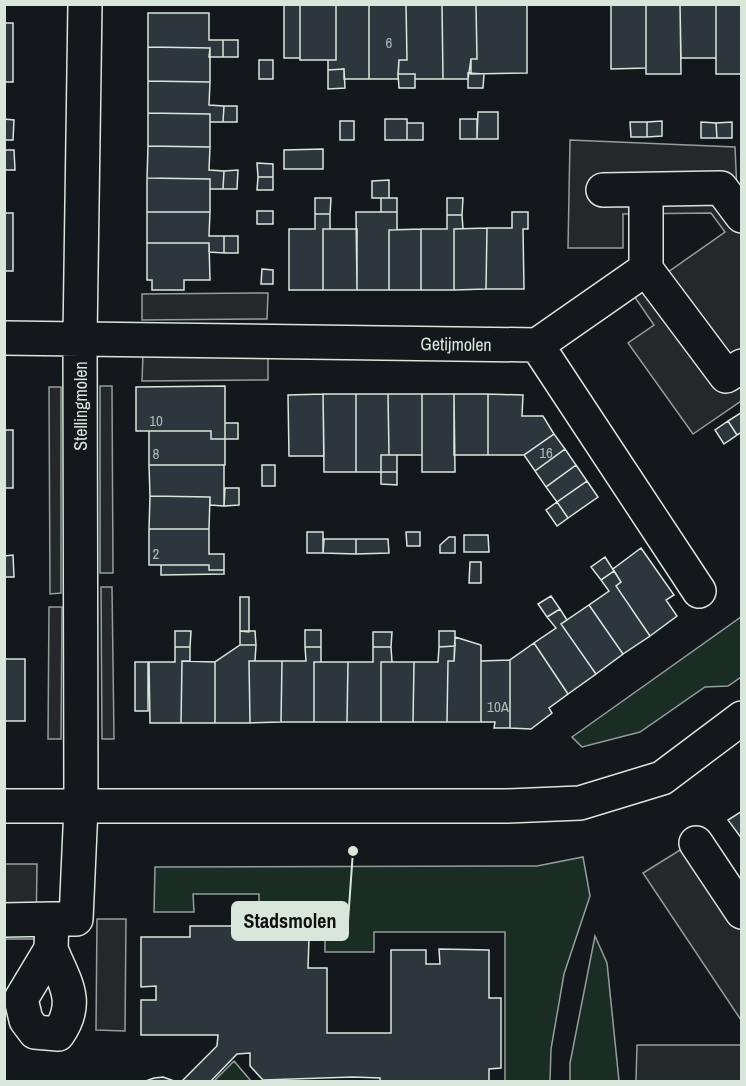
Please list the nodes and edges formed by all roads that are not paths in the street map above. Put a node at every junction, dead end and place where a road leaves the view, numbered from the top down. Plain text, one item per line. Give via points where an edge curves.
1 (85, 4) edge
2 (603, 190) dead end
3 (646, 190) junction
4 (741, 216) edge
5 (646, 269) junction
6 (4, 338) edge
7 (80, 338) junction
8 (537, 345) junction
9 (741, 366) edge
10 (699, 591) dead end
11 (741, 718) edge
12 (4, 806) edge
13 (81, 807) junction
14 (696, 843) dead end
15 (741, 912) edge
16 (4, 920) edge

1 - 7 street, Stellingmolen
2 - 3 street
3 - 4 street via 721,188
3 - 5 street
5 - 8 street
5 - 9 street via 726,376
6 - 7 street, Getijmolen
7 - 8 street, Getijmolen
7 - 13 street, Stellingmolen
8 - 10 street
11 - 13 street via 662,778 580,803
12 - 13 street
13 - 16 street, Stellingmolen via 76,919 51,934
14 - 15 street

